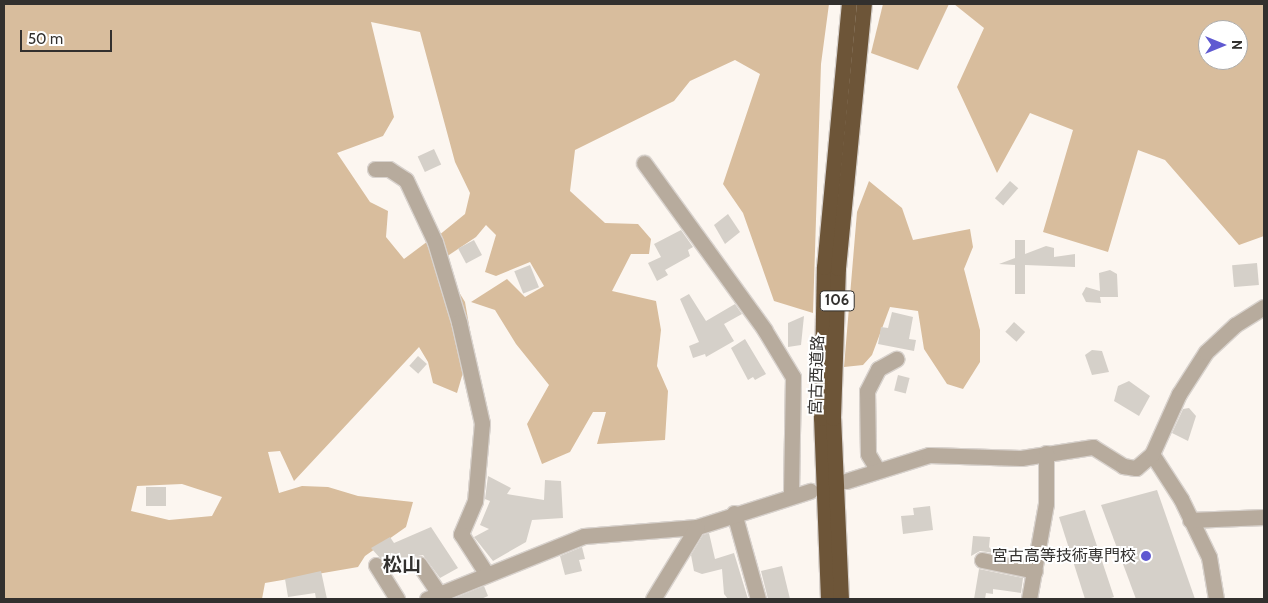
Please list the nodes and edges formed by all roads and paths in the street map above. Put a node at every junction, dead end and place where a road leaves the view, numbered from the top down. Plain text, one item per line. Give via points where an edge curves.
1 (850, 4) edge
2 (864, 4) edge
3 (644, 163) dead end
4 (376, 168) dead end
5 (1264, 307) edge
6 (896, 359) dead end
7 (1046, 453) junction
8 (1152, 454) junction
9 (878, 469) junction
10 (846, 481) dead end
11 (810, 491) dead end
12 (790, 496) junction
13 (734, 513) junction
14 (1264, 517) edge
15 (1190, 520) junction
16 (697, 527) junction
17 (982, 560) dead end
18 (419, 564) dead end
19 (376, 565) dead end
20 (1035, 571) junction
21 (486, 573) junction
22 (433, 596) edge
23 (397, 599) edge
24 (652, 599) edge
25 (758, 599) edge
26 (828, 599) edge
27 (841, 599) edge
28 (1029, 599) edge
29 (1216, 599) edge

1 - 26 highway, 宮古西道路 / 106 via 824,267 820,418
2 - 27 highway, 宮古西道路 / 106 via 838,268 833,418
3 - 12 street via 764,329 793,377
4 - 21 street via 389,169 406,180 436,242 459,322 482,422 475,501 461,534
5 - 8 street via 1235,325 1206,352 1179,394
6 - 9 street via 878,369 867,391 868,454
7 - 8 street via 1093,447 1123,466 1136,468
7 - 9 street via 1021,458 929,455
7 - 20 street via 1046,504
8 - 15 street
9 - 10 street
11 - 12 street
12 - 13 street
13 - 16 street
13 - 25 street
14 - 15 street
15 - 29 street via 1208,557
16 - 21 street via 584,536
16 - 24 street
17 - 20 street
18 - 22 street
19 - 23 street
20 - 28 street
21 - 22 street

